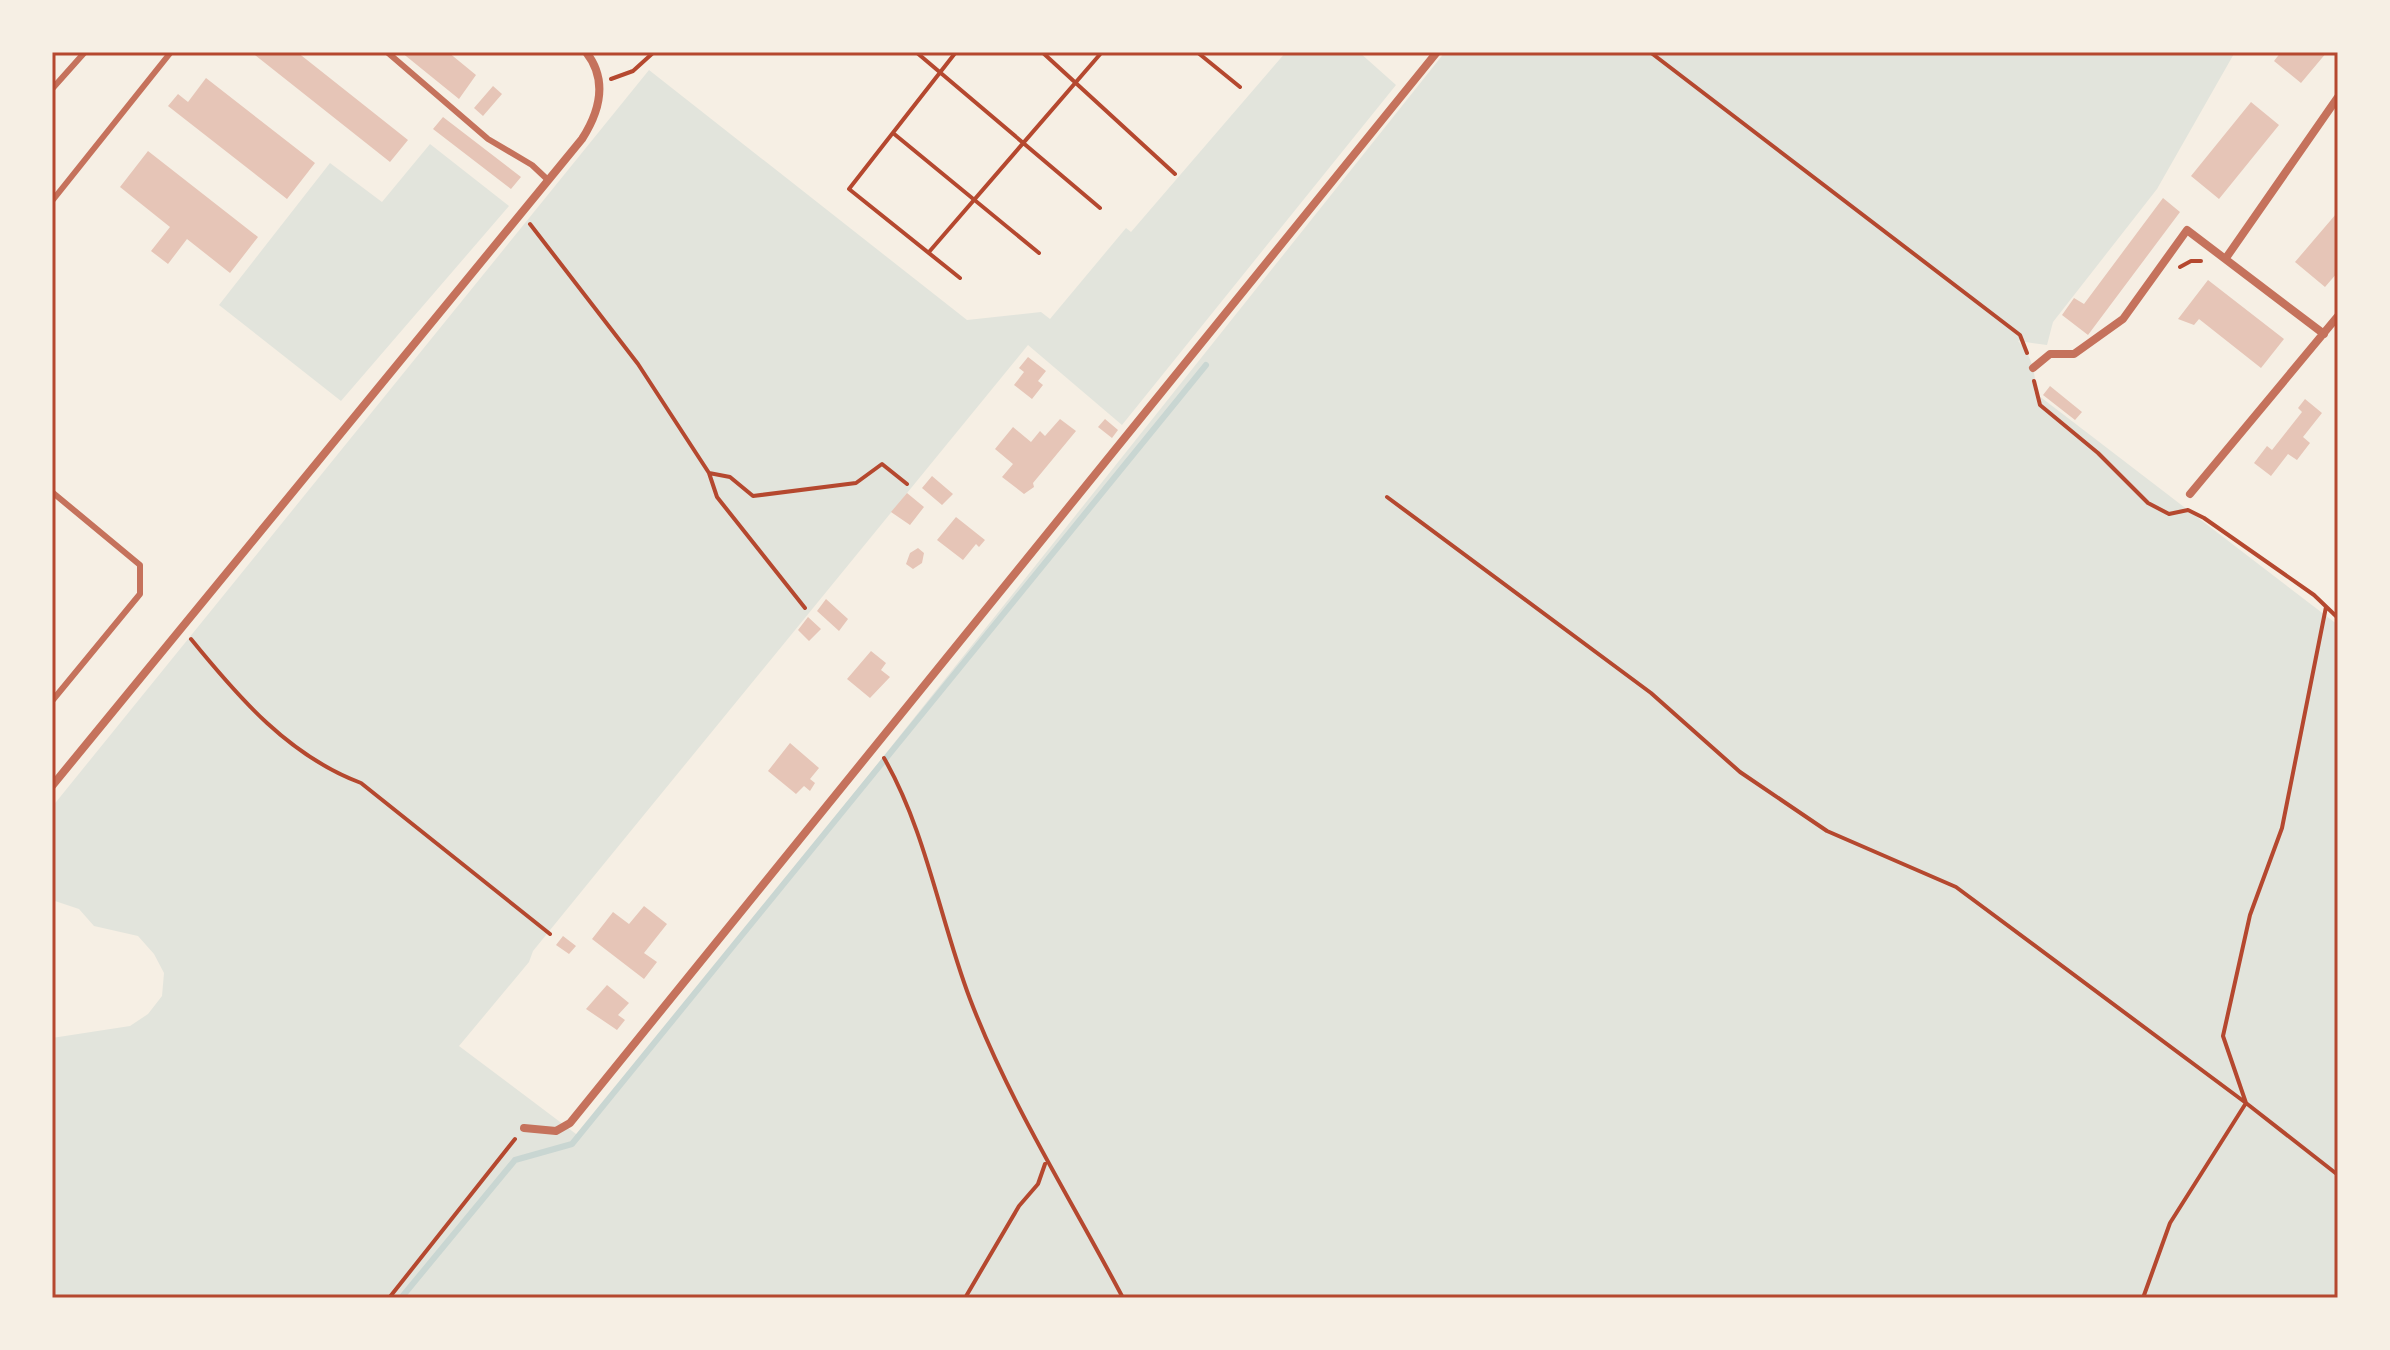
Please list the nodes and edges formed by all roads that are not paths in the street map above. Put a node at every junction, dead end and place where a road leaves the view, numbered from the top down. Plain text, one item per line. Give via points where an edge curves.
1 (85, 52) edge
2 (171, 52) edge
3 (387, 52) edge
4 (586, 52) edge
5 (1437, 52) edge
6 (52, 89) edge
7 (2338, 97) edge
8 (548, 180) junction
9 (52, 201) edge
10 (2226, 258) junction
11 (2338, 316) edge
12 (2324, 334) junction
13 (2033, 368) road end
14 (52, 492) edge
15 (2190, 494) dead end
16 (52, 701) edge
17 (52, 786) edge
18 (524, 1128) road end

1 - 6 lane
2 - 9 lane
3 - 8 lane via 488,139
4 - 8 street via 601,82 594,121
5 - 18 street via 570,1123 556,1131
7 - 10 street
8 - 17 street
10 - 12 street
10 - 13 street via 2187,230 2123,319 2074,354 2050,354
11 - 12 street
12 - 15 street
14 - 16 lane via 140,565 140,594

